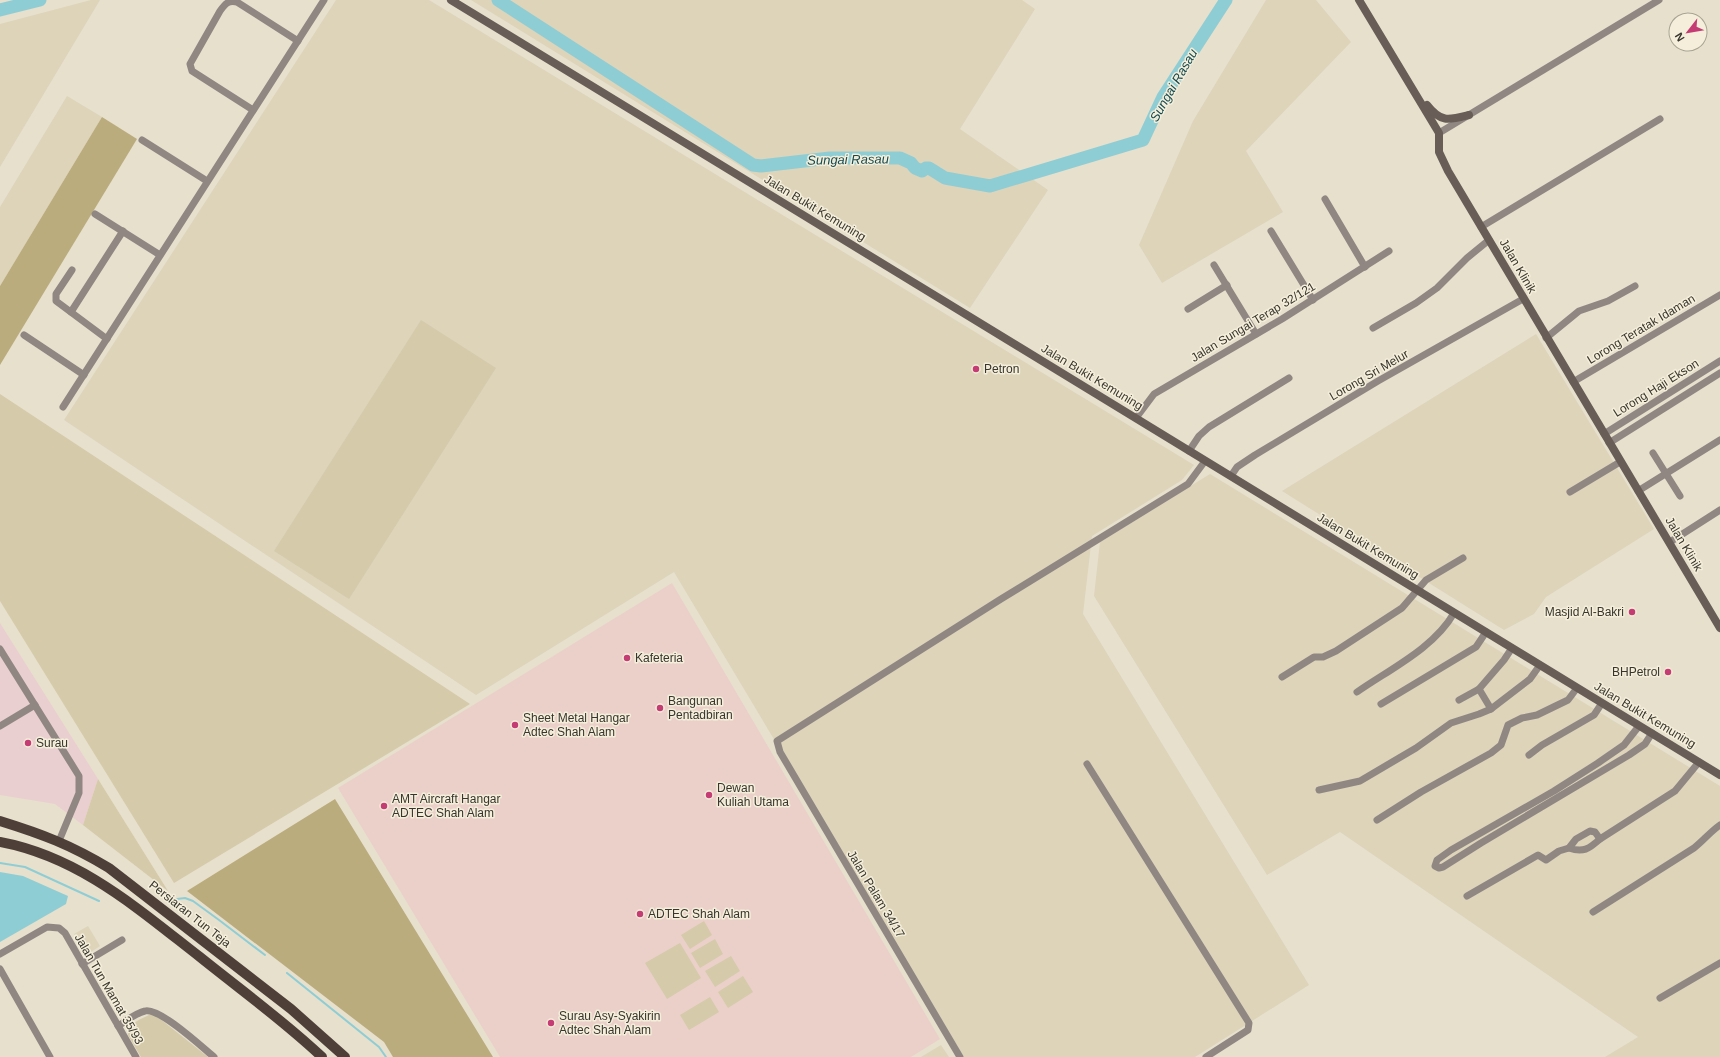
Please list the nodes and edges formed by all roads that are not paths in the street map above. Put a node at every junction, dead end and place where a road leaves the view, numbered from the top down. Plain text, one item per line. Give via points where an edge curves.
1 (324, 0) edge
2 (451, 0) edge
3 (1359, 0) edge
4 (1659, 0) edge
5 (298, 41) junction
6 (1409, 83) junction
7 (253, 110) junction
8 (1469, 114) junction
9 (1660, 119) dead end
10 (1439, 133) junction
11 (142, 140) dead end
12 (207, 181) junction
13 (1325, 200) dead end
14 (95, 214) dead end
15 (1481, 226) junction
16 (123, 231) junction
17 (1271, 231) dead end
18 (1489, 240) junction
19 (1389, 251) dead end
20 (160, 255) junction
21 (1214, 265) dead end
22 (1365, 267) junction
23 (72, 270) dead end
24 (1227, 285) junction
25 (1635, 286) dead end
26 (1720, 295) edge
27 (1524, 298) junction
28 (1312, 300) junction
29 (1188, 309) dead end
30 (71, 312) junction
31 (1373, 328) dead end
32 (1256, 334) junction
33 (24, 335) dead end
34 (1546, 338) junction
35 (107, 339) junction
36 (1720, 361) edge
37 (1720, 372) edge
38 (84, 374) junction
39 (1289, 378) dead end
40 (1573, 382) junction
41 (63, 407) dead end
42 (1136, 418) junction
43 (1604, 434) junction
44 (1720, 440) edge
45 (1609, 443) junction
46 (1189, 451) junction
47 (1653, 453) dead end
48 (1205, 461) junction
49 (1620, 462) junction
50 (1666, 473) junction
51 (1231, 476) junction
52 (1638, 491) junction
53 (1570, 492) dead end
54 (1680, 496) dead end
55 (1720, 510) edge
56 (1670, 542) junction
57 (1463, 558) dead end
58 (1417, 590) junction
59 (1454, 613) junction
60 (1720, 628) edge
61 (1486, 632) junction
62 (1512, 648) junction
63 (0, 649) edge
64 (1540, 665) junction
65 (1282, 677) dead end
66 (1577, 688) junction
67 (1479, 689) junction
68 (1357, 692) dead end
69 (1460, 700) dead end
70 (1602, 703) junction
71 (1381, 704) dead end
72 (35, 705) junction
73 (1491, 709) junction
74 (0, 726) edge
75 (1639, 726) junction
76 (1652, 733) junction
77 (1529, 755) dead end
78 (1699, 762) junction
79 (1087, 764) dead end
80 (1720, 775) edge
81 (1319, 790) dead end
82 (1378, 820) dead end
83 (0, 822) edge
84 (1720, 825) edge
85 (1479, 839) junction
86 (1600, 839) junction
87 (59, 841) junction
88 (0, 842) edge
89 (1569, 848) junction
90 (1467, 896) dead end
91 (1593, 912) dead end
92 (122, 940) dead end
93 (0, 954) edge
94 (1720, 963) edge
95 (82, 964) junction
96 (0, 969) edge
97 (1660, 998) dead end
98 (118, 1026) junction
99 (50, 1057) edge
100 (136, 1057) edge
101 (214, 1057) edge
102 (322, 1057) edge
103 (345, 1057) edge
104 (960, 1057) edge
105 (1206, 1057) edge

1 - 5 street
2 - 42 main road, Jalan Bukit Kemuning
3 - 6 main road
4 - 8 street
5 - 7 street
5 - 7 street via 237,2 229,1 220,11 190,64 192,71
6 - 8 main road via 1439,118 1451,119
6 - 10 main road
7 - 12 street
8 - 10 street
9 - 15 street
10 - 15 main road, Jalan Klinik via 1439,152 1442,161
11 - 12 street
12 - 20 street
13 - 22 street
14 - 16 street
15 - 18 main road, Jalan Klinik
16 - 20 street
16 - 30 street
17 - 28 street
18 - 27 main road, Jalan Klinik
18 - 31 street via 1437,288
19 - 22 street, Jalan Sungai Terap 32/121
20 - 35 street
21 - 24 street
22 - 28 street, Jalan Sungai Terap 32/121
23 - 30 street via 55,298
24 - 29 street
24 - 32 street
25 - 34 street via 1608,301 1579,311
26 - 40 street, Lorong Teratak Idaman
27 - 34 main road, Jalan Klinik
27 - 51 street, Lorong Sri Melur via 1255,455 1237,467
28 - 32 street, Jalan Sungai Terap 32/121
30 - 35 street
32 - 42 street, Jalan Sungai Terap 32/121 via 1154,394
33 - 38 street
34 - 40 main road, Jalan Klinik
35 - 38 street
36 - 43 street, Lorong Haji Ekson
37 - 45 street
38 - 41 street
39 - 46 street via 1209,427
40 - 43 main road, Jalan Klinik
42 - 46 main road, Jalan Bukit Kemuning
43 - 45 main road, Jalan Klinik
44 - 50 street
45 - 49 main road, Jalan Klinik
46 - 48 main road, Jalan Bukit Kemuning
47 - 50 street
48 - 51 main road, Jalan Bukit Kemuning
48 - 104 street, Jalan Palam 34/17 via 1188,484 1000,599 777,741 780,752
49 - 52 main road, Jalan Klinik
49 - 53 street
50 - 52 street
50 - 54 street
51 - 58 main road, Jalan Bukit Kemuning
52 - 56 main road, Jalan Klinik
55 - 56 street
56 - 60 main road, Jalan Klinik
57 - 58 street via 1426,580
58 - 59 main road, Jalan Bukit Kemuning
58 - 65 street via 1402,608 1336,651 1323,657 1314,657
59 - 61 main road, Jalan Bukit Kemuning
59 - 68 street via 1434,639
61 - 62 main road, Jalan Bukit Kemuning
61 - 71 street via 1476,647
62 - 64 main road, Jalan Bukit Kemuning
62 - 67 street
63 - 72 street
64 - 66 main road, Jalan Bukit Kemuning
64 - 73 street via 1530,679
66 - 70 main road, Jalan Bukit Kemuning
66 - 82 street via 1568,700 1508,726 1501,745 1491,753 1421,792
67 - 69 street
67 - 73 street
70 - 75 main road, Jalan Bukit Kemuning
70 - 77 street via 1594,715
72 - 74 street
72 - 87 street via 79,776 79,793
73 - 81 street via 1451,723 1360,782
75 - 76 main road, Jalan Bukit Kemuning
75 - 85 street via 1624,745
76 - 78 main road, Jalan Bukit Kemuning
76 - 85 street via 1639,749
78 - 80 main road, Jalan Bukit Kemuning
78 - 86 street via 1675,791
79 - 105 street via 1249,1023 1248,1030
83 - 87 main road, Persiaran Tun Teja
84 - 91 street via 1694,848
85 - 85 street via 1443,867 1435,866 1437,860
86 - 89 street via 1580,851
86 - 89 street via 1595,832 1590,831 1576,839
87 - 103 main road, Persiaran Tun Teja via 80,850 124,880 291,1010
88 - 102 main road via 34,850 56,859 106,887 150,917
89 - 90 street via 1546,860 1538,855
92 - 95 street
93 - 95 street, Jalan Tun Mamat 35/93 via 51,927 59,928 65,933
94 - 97 street
95 - 98 street, Jalan Tun Mamat 35/93
96 - 99 street
98 - 100 street, Jalan Tun Mamat 35/93
98 - 101 street via 145,1011 154,1011 164,1016

